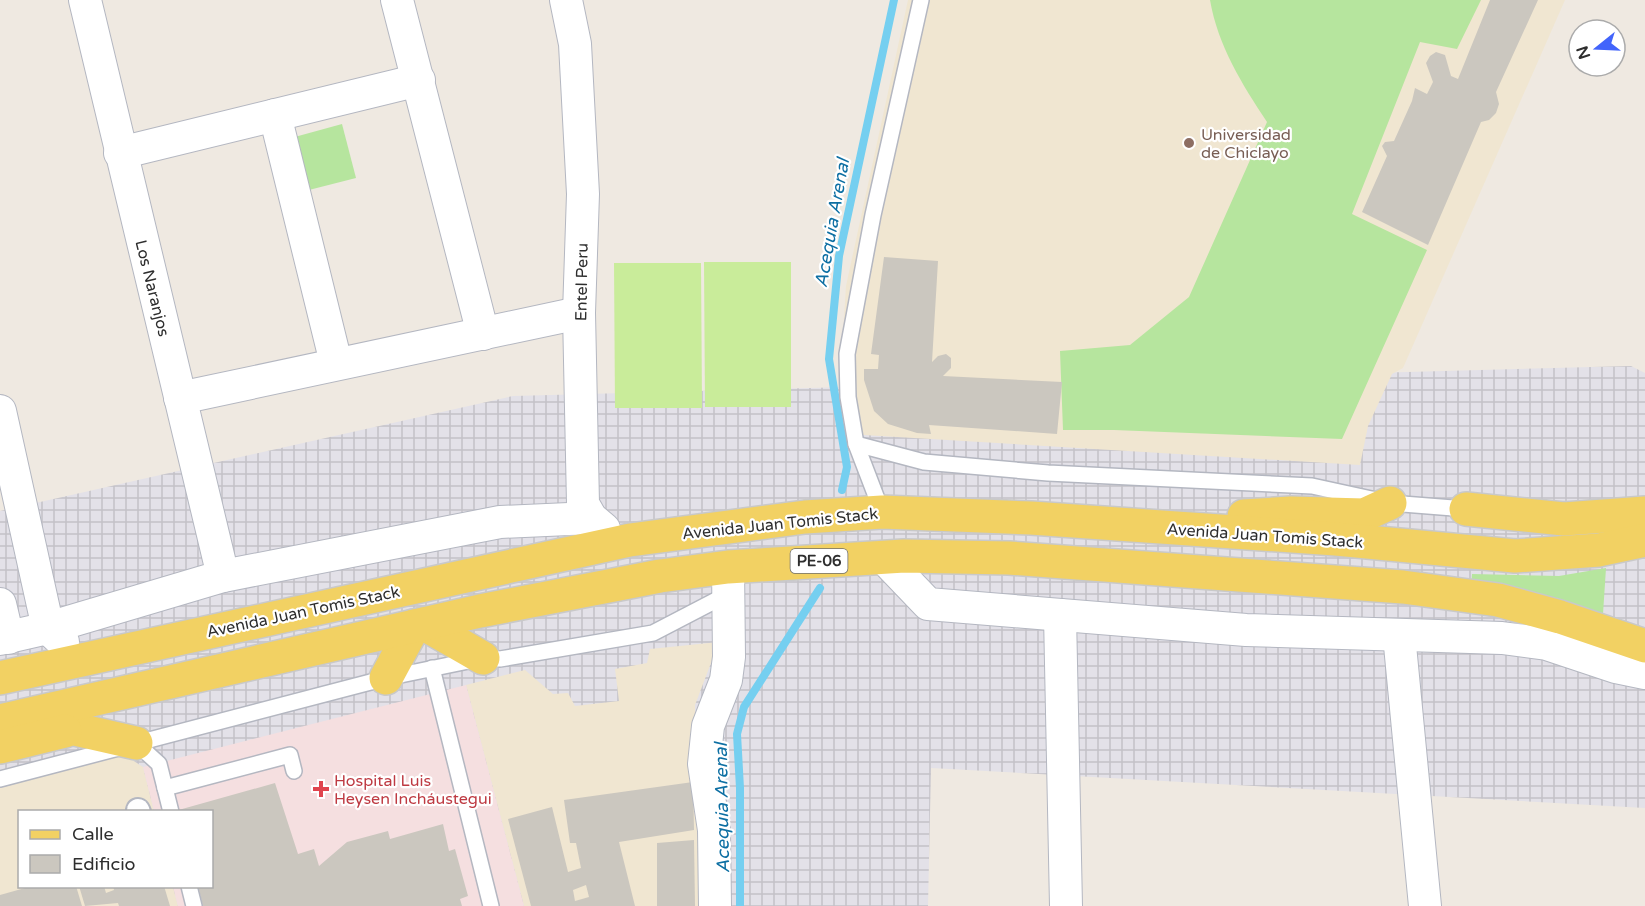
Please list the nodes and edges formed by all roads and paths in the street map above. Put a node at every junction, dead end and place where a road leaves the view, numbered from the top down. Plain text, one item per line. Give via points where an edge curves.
1 (85, 0) edge
2 (397, 0) edge
3 (566, 0) edge
4 (921, 0) edge
5 (419, 81) junction
6 (275, 115) junction
7 (120, 153) junction
8 (579, 313) junction
9 (483, 334) junction
10 (336, 363) junction
11 (180, 398) junction
12 (0, 411) edge
13 (856, 444) junction
14 (1390, 503) junction
15 (1466, 509) joint
16 (882, 512) junction
17 (1645, 513) edge
18 (591, 518) junction
19 (1151, 526) junction
20 (630, 540) junction
21 (1645, 540) edge
22 (882, 557) junction
23 (223, 576) junction
24 (728, 581) junction
25 (0, 604) edge
26 (1060, 615) junction
27 (419, 625) junction
28 (48, 628) junction
29 (1399, 635) junction
30 (4, 639) edge
31 (1645, 646) edge
32 (483, 658) junction
33 (81, 660) junction
34 (432, 668) junction
35 (1645, 673) edge
36 (0, 678) edge
37 (386, 678) junction
38 (9, 719) edge
39 (71, 729) junction
40 (136, 743) junction
41 (0, 747) edge
42 (294, 771) dead end
43 (0, 779) edge
44 (165, 788) junction
45 (170, 810) edge
46 (190, 888) edge
47 (194, 906) edge
48 (491, 906) edge
49 (715, 906) edge
50 (1066, 906) edge
51 (1425, 906) edge

1 - 7 street, Los Naranjos
2 - 5 street
3 - 8 street, Entel Peru via 575,44 583,194
4 - 13 lane via 847,354 848,397
5 - 6 street
5 - 9 street
6 - 7 street
6 - 10 street
7 - 11 street, Los Naranjos
8 - 9 street
8 - 18 street, Entel Peru via 583,504
9 - 10 street
10 - 11 street
11 - 23 street, Los Naranjos
12 - 28 street
13 - 14 lane via 924,462 1048,473 1312,486
13 - 16 lane
14 - 15 lane
14 - 19 main road via 1364,514 1291,513
15 - 17 main road via 1564,519
16 - 19 main road, Avenida Juan Tomis Stack
16 - 20 main road, Avenida Juan Tomis Stack via 805,517
18 - 20 street via 610,534
18 - 23 street via 500,522
19 - 21 main road, Avenida Juan Tomis Stack via 1515,556 1599,550
20 - 33 main road, Avenida Juan Tomis Stack
22 - 24 main road, PE-06
22 - 26 street via 928,604
22 - 31 main road, PE-06 via 1009,558 1403,587 1498,600
23 - 28 street
24 - 27 main road, PE-06 via 660,576
24 - 32 lane via 653,633 500,659
24 - 49 street via 728,669 708,726 704,764 714,830
25 - 30 street
26 - 29 street via 1246,630
26 - 50 street
27 - 32 main road
27 - 37 main road
27 - 38 main road, PE-06
28 - 30 street
28 - 33 street
29 - 35 street via 1502,638 1547,644
29 - 51 street
32 - 34 lane
33 - 36 main road, Avenida Juan Tomis Stack
34 - 37 lane
34 - 48 lane
37 - 40 lane
38 - 39 main road
39 - 40 main road
39 - 41 main road
40 - 43 lane
40 - 44 lane via 159,764
42 - 44 lane via 290,755
44 - 45 lane
46 - 47 lane

